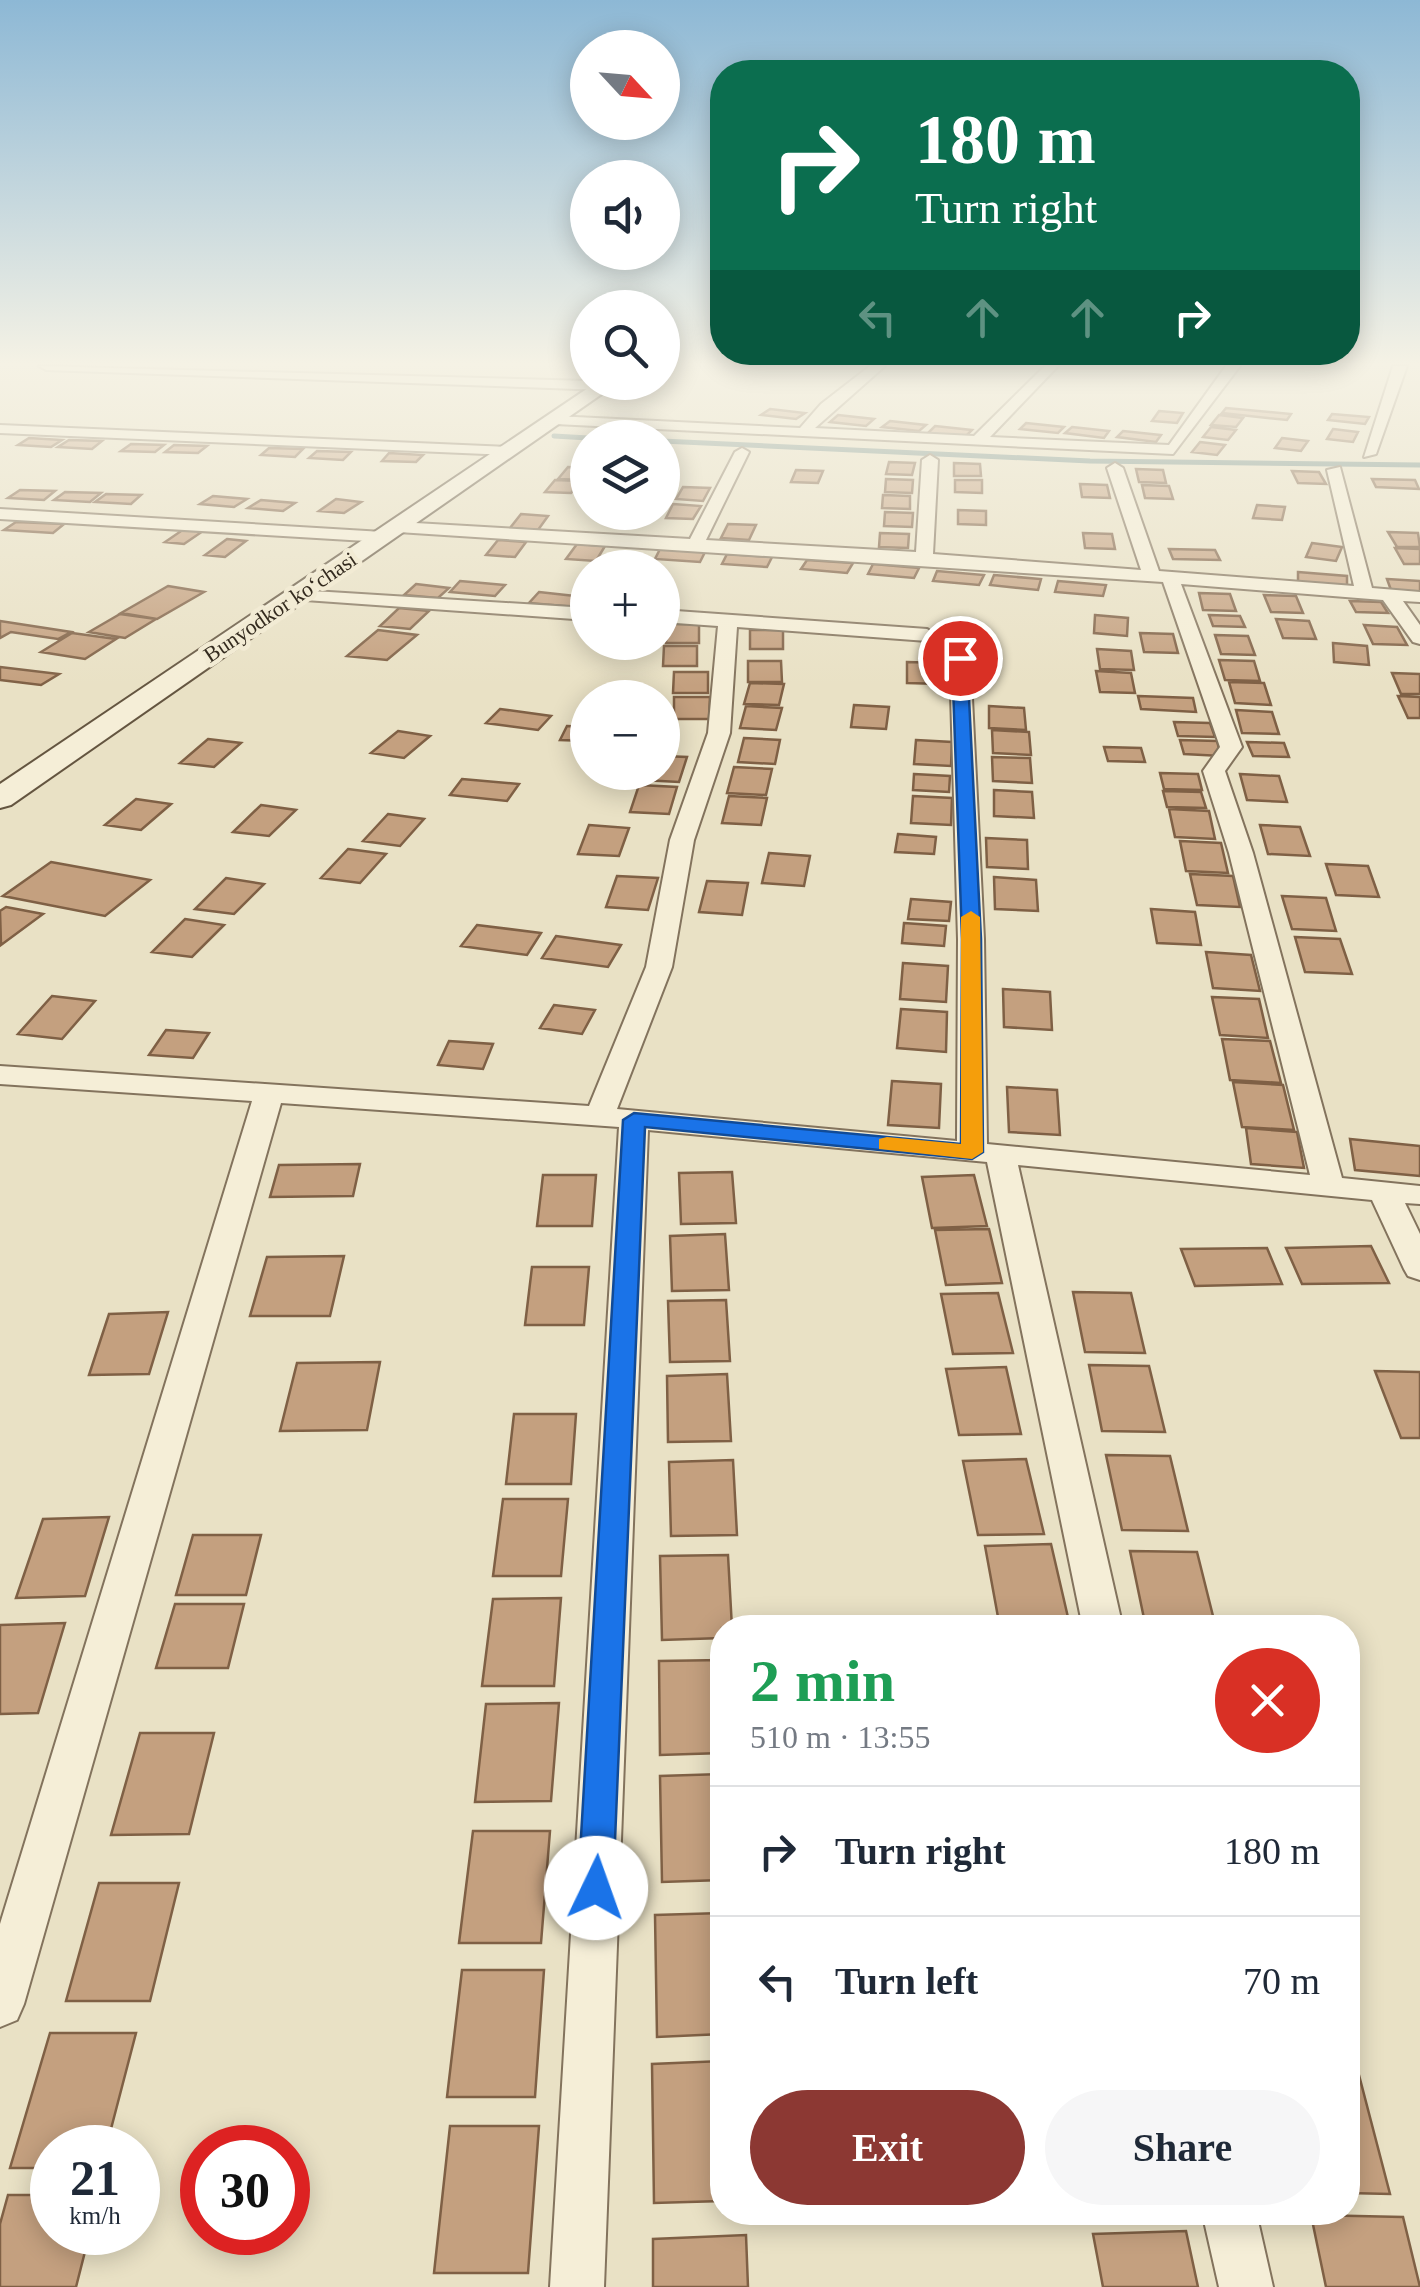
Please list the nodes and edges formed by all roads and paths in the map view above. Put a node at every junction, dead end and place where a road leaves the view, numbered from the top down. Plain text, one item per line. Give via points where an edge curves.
1 (477, 473) edge
2 (732, 473) edge
3 (929, 473) edge
4 (1118, 473) edge
5 (1335, 473) edge
6 (0, 514) edge
7 (390, 532) junction
8 (695, 545) junction
9 (924, 558) junction
10 (1162, 580) junction
11 (1364, 593) junction
12 (297, 595) junction
13 (1389, 595) junction
14 (1420, 597) edge
15 (570, 613) edge
16 (680, 617) edge
17 (728, 618) junction
18 (927, 635) dead end
19 (1420, 638) edge
20 (960, 658) dead end
21 (0, 798) edge
22 (0, 1074) edge
23 (269, 1093) junction
24 (617, 1118) junction
25 (986, 1154) junction
26 (1328, 1185) junction
27 (1384, 1191) junction
28 (1420, 1195) edge
29 (1420, 1269) edge
30 (1100, 1615) edge
31 (0, 2004) edge
32 (1233, 2225) edge
33 (577, 2287) edge
34 (1246, 2287) edge

1 - 7 main road, Bunyodkor koʻchasi
2 - 8 street
3 - 9 street
4 - 10 street
5 - 11 street
6 - 7 street
7 - 8 street
7 - 12 main road, Bunyodkor koʻchasi
8 - 9 street
9 - 10 street
10 - 11 street
10 - 26 street via 1232,747 1214,771
11 - 13 street
12 - 15 street
12 - 21 main road, Bunyodkor koʻchasi
13 - 14 street
13 - 19 street
16 - 17 street
17 - 18 street
17 - 24 street via 719,733 682,840 660,967
20 - 25 street
22 - 23 street
23 - 24 street
23 - 31 street
24 - 25 street
24 - 33 street
25 - 26 street
25 - 30 street
26 - 27 street
27 - 28 street
27 - 29 street
32 - 34 street

